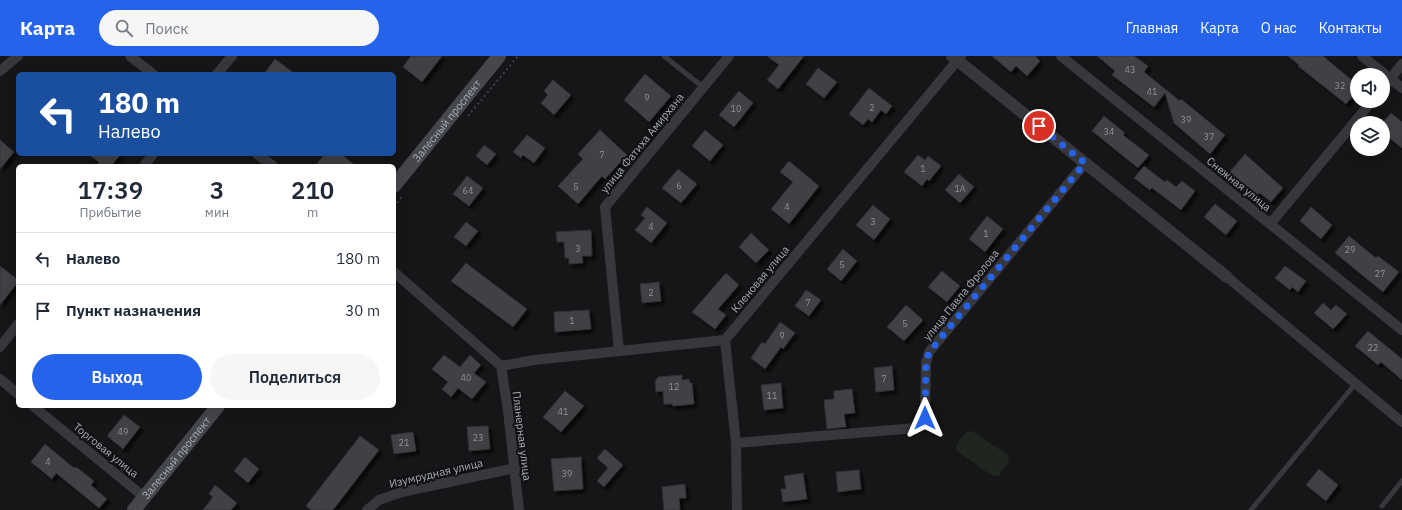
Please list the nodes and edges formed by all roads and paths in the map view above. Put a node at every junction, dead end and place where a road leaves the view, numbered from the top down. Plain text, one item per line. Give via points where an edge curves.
1 (18, 56) edge
2 (130, 56) edge
3 (232, 56) edge
4 (499, 56) edge
5 (664, 56) edge
6 (729, 56) edge
7 (1061, 56) edge
8 (1362, 56) edge
9 (957, 58) edge
10 (1402, 64) edge
11 (0, 71) edge
12 (150, 72) edge
13 (220, 72) edge
14 (1391, 79) junction
15 (703, 88) junction
16 (1402, 88) edge
17 (1366, 108) edge
18 (260, 156) edge
19 (1085, 163) junction
20 (270, 164) edge
21 (396, 184) edge
22 (1270, 224) junction
23 (396, 274) edge
24 (1226, 277) joint
25 (16, 327) edge
26 (1402, 330) edge
27 (725, 340) junction
28 (0, 347) edge
29 (619, 351) junction
30 (501, 366) junction
31 (0, 379) edge
32 (1356, 383) junction
33 (16, 392) edge
34 (35, 408) edge
35 (216, 408) edge
36 (1402, 422) edge
37 (736, 442) junction
38 (515, 468) junction
39 (1402, 481) edge
40 (144, 497) junction
41 (1382, 506) dead end
42 (134, 510) edge
43 (367, 510) edge
44 (519, 510) edge
45 (737, 510) edge
46 (1251, 510) edge

1 - 11 street
2 - 12 street
3 - 13 street
4 - 21 main road, Залесный проспект
5 - 15 lane
6 - 15 street, улица Фатиха Амирхана
7 - 22 street, Снежная улица
8 - 14 street
9 - 19 street
9 - 27 street, Кленовая улица
10 - 14 street
14 - 16 street
15 - 29 street, улица Фатиха Амирхана via 605,207
17 - 22 street
18 - 20 street
19 - 24 street
19 - 37 street, улица Павла Фролова via 929,352 926,363 925,418 916,428
22 - 26 street, Снежная улица
23 - 30 street
24 - 32 street
25 - 28 street
27 - 29 street
27 - 37 street
29 - 30 street
30 - 38 street, Планерная улица
31 - 33 street
32 - 36 street
32 - 46 lane
34 - 40 street, Торговая улица
35 - 40 main road, Залесный проспект
37 - 45 street
38 - 43 street, Изумрудная улица via 402,492 379,500
38 - 44 street, Планерная улица
39 - 41 lane
40 - 42 main road, Залесный проспект

